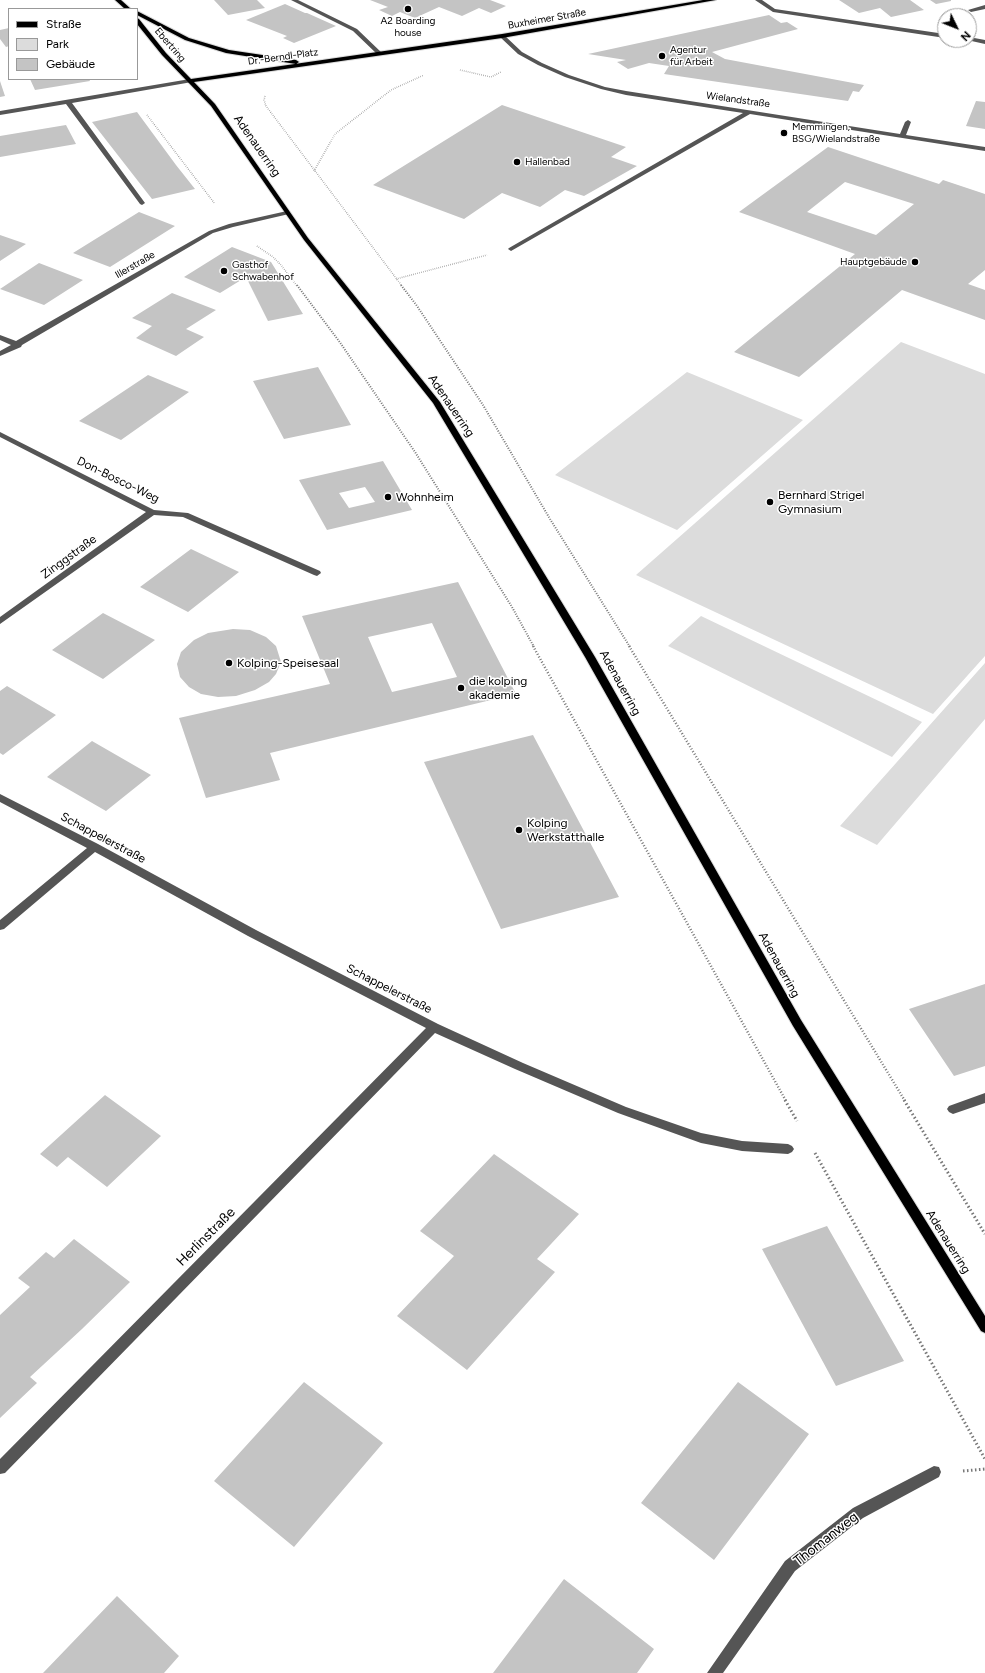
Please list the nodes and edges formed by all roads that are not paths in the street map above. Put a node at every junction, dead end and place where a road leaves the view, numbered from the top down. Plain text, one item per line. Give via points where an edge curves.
1 (118, 0) edge
2 (294, 0) edge
3 (713, 0) edge
4 (758, 0) edge
5 (128, 8) edge
6 (138, 13) edge
7 (138, 21) edge
8 (937, 35) edge
9 (502, 36) junction
10 (379, 53) junction
11 (308, 64) junction
12 (190, 81) junction
13 (68, 102) junction
14 (749, 112) junction
15 (0, 113) edge
16 (908, 122) dead end
17 (902, 136) junction
18 (985, 148) edge
19 (142, 204) dead end
20 (287, 213) junction
21 (511, 249) road end
22 (0, 338) edge
23 (18, 344) junction
24 (0, 354) edge
25 (0, 434) edge
26 (152, 512) junction
27 (317, 573) dead end
28 (0, 621) edge
29 (0, 798) edge
30 (94, 847) junction
31 (0, 926) edge
32 (434, 1027) junction
33 (985, 1098) edge
34 (953, 1110) dead end
35 (788, 1149) dead end
36 (985, 1327) edge
37 (0, 1468) edge
38 (934, 1472) dead end
39 (714, 1673) edge

1 - 5 main road
2 - 10 street via 355,30
3 - 9 main road, Buxheimer Straße
4 - 8 street via 773,10
6 - 11 main road via 187,39 228,52
7 - 12 main road, Ebertring
9 - 10 main road, Dr.-Berndl-Platz
9 - 14 street, Wielandstraße via 530,59 585,83 626,93
10 - 11 main road, Dr.-Berndl-Platz
11 - 12 main road, Dr.-Berndl-Platz
12 - 13 street, Dr.-Berndl-Platz
12 - 20 main road, Adenauerring via 213,105
13 - 15 street, Dr.-Berndl-Platz
13 - 19 street
14 - 17 street, Wielandstraße
14 - 21 street
16 - 17 street
17 - 18 street, Wielandstraße
20 - 23 street, Illerstraße via 211,232
20 - 36 main road, Adenauerring via 436,402 590,657 797,1023
22 - 23 street
23 - 24 street, Illerstraße
25 - 26 street, Don-Bosco-Weg
26 - 27 street, Don-Bosco-Weg via 185,515
26 - 28 street, Zinggstraße
29 - 30 street, Schappelerstraße
30 - 31 street
30 - 32 street, Schappelerstraße via 252,933
32 - 35 street, Schappelerstraße via 660,1125 742,1146
32 - 37 street, Herlinstraße
33 - 34 street
38 - 39 street, Thomanweg via 858,1513 790,1566

